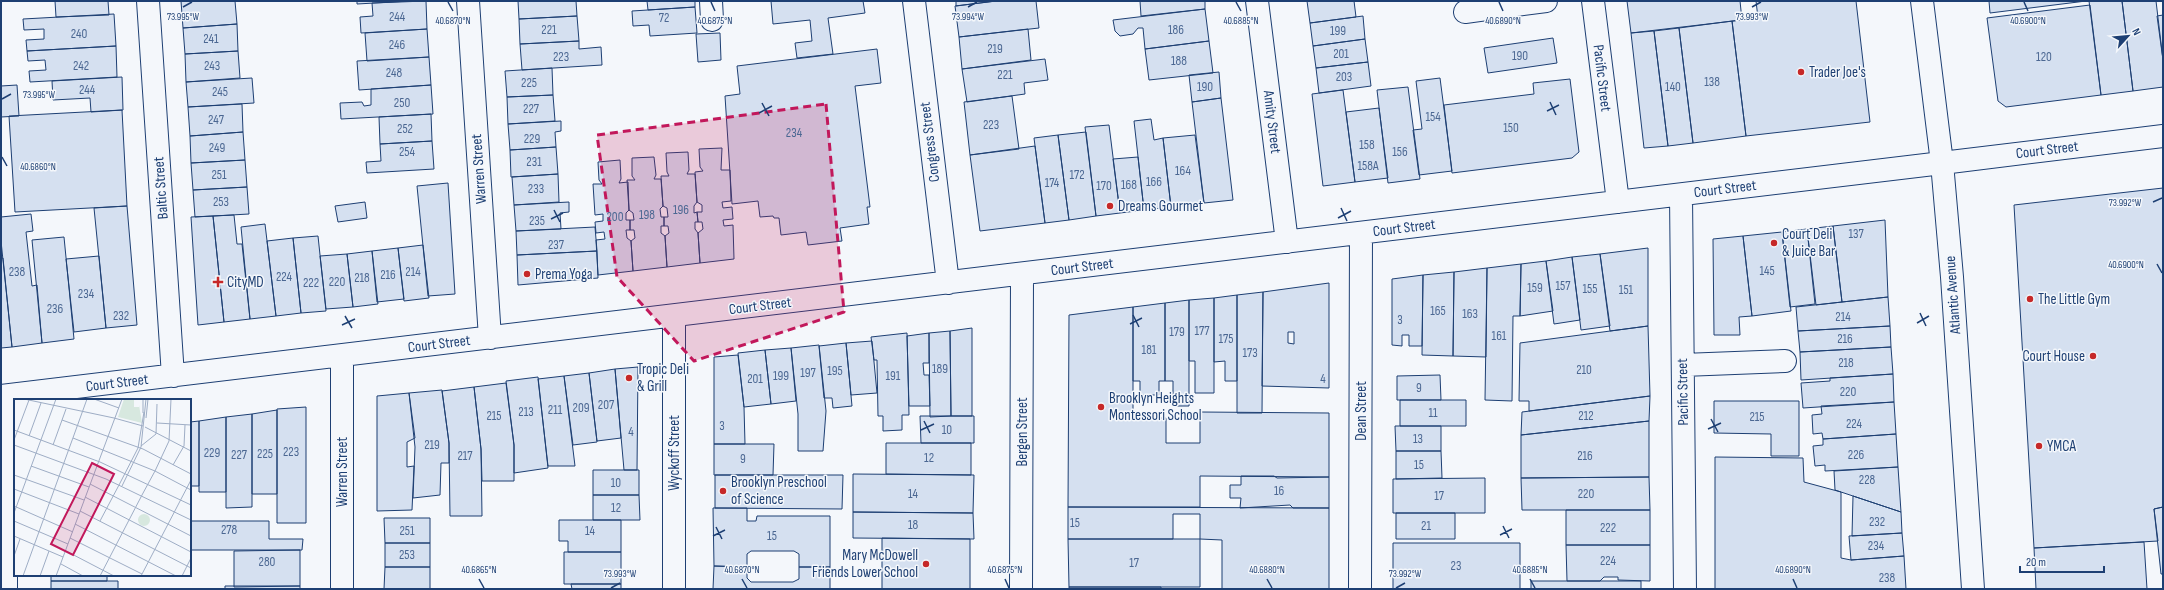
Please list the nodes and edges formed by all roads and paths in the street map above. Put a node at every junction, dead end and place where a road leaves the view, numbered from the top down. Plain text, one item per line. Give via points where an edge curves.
1 (148, 1) edge
2 (468, 1) edge
3 (914, 1) edge
4 (1257, 1) edge
5 (1546, 1) edge
6 (1593, 1) edge
7 (1922, 1) edge
8 (1465, 12) dead end
9 (2163, 136) edge
10 (1942, 163) junction
11 (1681, 195) junction
12 (1618, 202) junction
13 (1361, 233) junction
14 (1287, 242) junction
15 (1022, 275) junction
16 (948, 284) junction
17 (674, 316) junction
18 (490, 338) junction
19 (342, 356) junction
20 (1785, 361) dead end
21 (1683, 365) junction
22 (173, 376) junction
23 (4, 396) edge
24 (6, 589) edge
25 (342, 589) edge
26 (674, 589) edge
27 (1021, 589) edge
28 (1360, 589) edge
29 (1685, 589) edge
30 (1973, 589) edge

1 - 22 street, Baltic Street
2 - 18 street, Warren Street
3 - 16 street, Congress Street
4 - 14 street, Amity Street
5 - 8 street
6 - 12 street, Pacific Street
7 - 10 street, Atlantic Avenue
9 - 10 street, Court Street
10 - 11 street, Court Street
10 - 30 street, Atlantic Avenue
11 - 12 street, Court Street
11 - 21 street, Pacific Street
12 - 13 street, Court Street
13 - 14 street, Court Street
13 - 28 street, Dean Street
14 - 15 street, Court Street
15 - 16 street, Court Street
15 - 27 street, Bergen Street
16 - 17 street, Court Street
17 - 18 street, Court Street
17 - 26 street, Wyckoff Street
18 - 19 street, Court Street
19 - 22 street, Court Street
19 - 25 street, Warren Street
20 - 21 street
21 - 29 street, Pacific Street
22 - 23 street, Court Street
23 - 24 street

